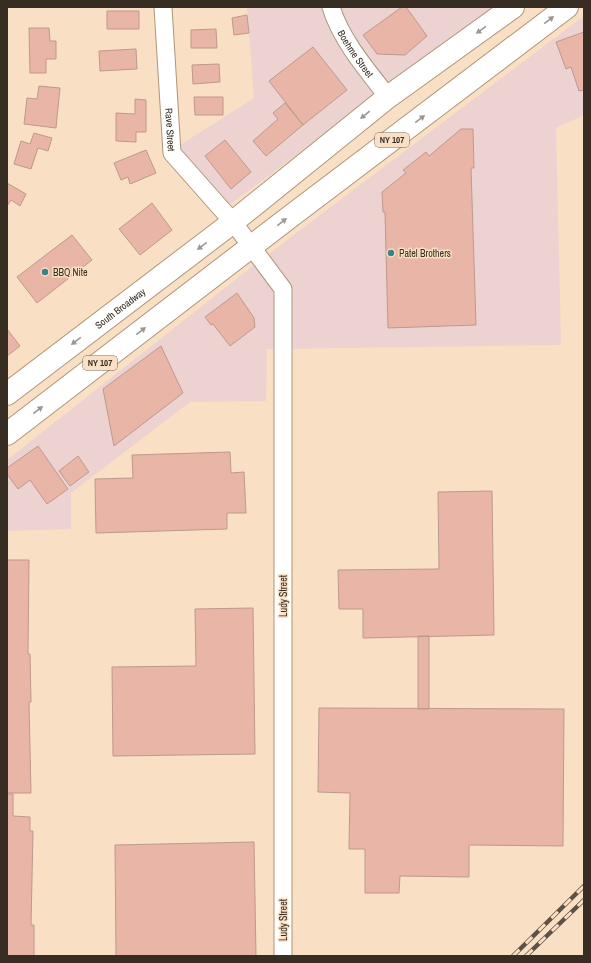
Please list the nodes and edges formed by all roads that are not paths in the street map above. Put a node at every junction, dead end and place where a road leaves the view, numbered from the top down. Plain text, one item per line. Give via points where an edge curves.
1 (163, 7) edge
2 (332, 7) edge
3 (512, 7) edge
4 (567, 7) edge
5 (388, 97) junction
6 (233, 222) junction
7 (252, 246) junction
8 (7, 394) edge
9 (7, 434) edge
10 (283, 956) edge

1 - 6 street, Rave Street via 172,153
2 - 5 street, Boehme Street via 336,21 364,66
3 -> 5 main road, South Broadway
7 -> 4 main road, NY 107
5 -> 6 main road, South Broadway
6 - 7 street, Rave Street
6 -> 8 main road, South Broadway
9 -> 7 main road, NY 107
7 - 10 street, Ludy Street via 283,289

